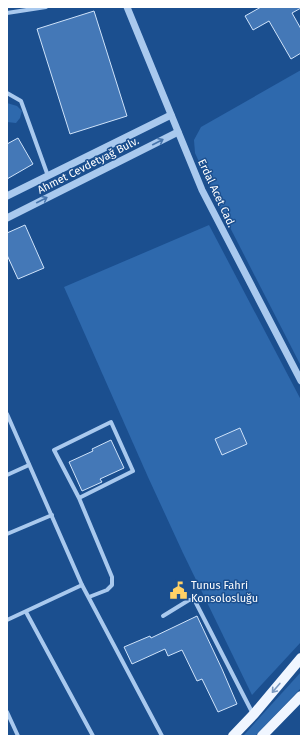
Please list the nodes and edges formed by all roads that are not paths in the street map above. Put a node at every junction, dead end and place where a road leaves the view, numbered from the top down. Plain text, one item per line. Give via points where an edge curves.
1 (46, 7) edge
2 (128, 7) edge
3 (7, 13) edge
4 (7, 93) edge
5 (171, 115) junction
6 (178, 132) junction
7 (48, 176) junction
8 (7, 196) edge
9 (7, 218) edge
10 (301, 381) edge
11 (7, 416) edge
12 (30, 465) junction
13 (7, 475) edge
14 (79, 498) junction
15 (52, 516) junction
16 (7, 534) edge
17 (82, 585) junction
18 (89, 597) junction
19 (26, 612) junction
20 (162, 616) dead end
21 (7, 620) edge
22 (301, 658) edge
23 (301, 696) edge
24 (7, 712) edge
25 (254, 714) junction
26 (18, 736) edge
27 (93, 736) edge
28 (162, 736) edge
29 (232, 736) edge
30 (262, 736) edge

1 - 3 street
2 - 5 street, Erdal Acet Cad.
4 - 7 street via 21,102
5 - 6 street, Erdal Acet Cad.
5 - 7 street, Ahmet Cevdetyağ Bulv.
9 -> 6 street, Ahmet Cevdetyağ Bulv.
6 - 10 street, Erdal Acet Cad. via 202,190
7 - 8 street, Ahmet Cevdetyağ Bulv.
11 - 12 street
12 - 13 street
12 - 15 street
14 - 14 street via 133,472 111,422 54,450
14 - 18 street via 112,577 112,585 107,590
15 - 16 street
15 - 17 street
17 - 18 street
17 - 19 street
18 - 28 street
19 - 21 street
19 - 27 street
20 - 25 street via 194,600
22 -> 25 main road
23 - 30 main road
24 - 26 street
25 - 29 main road

